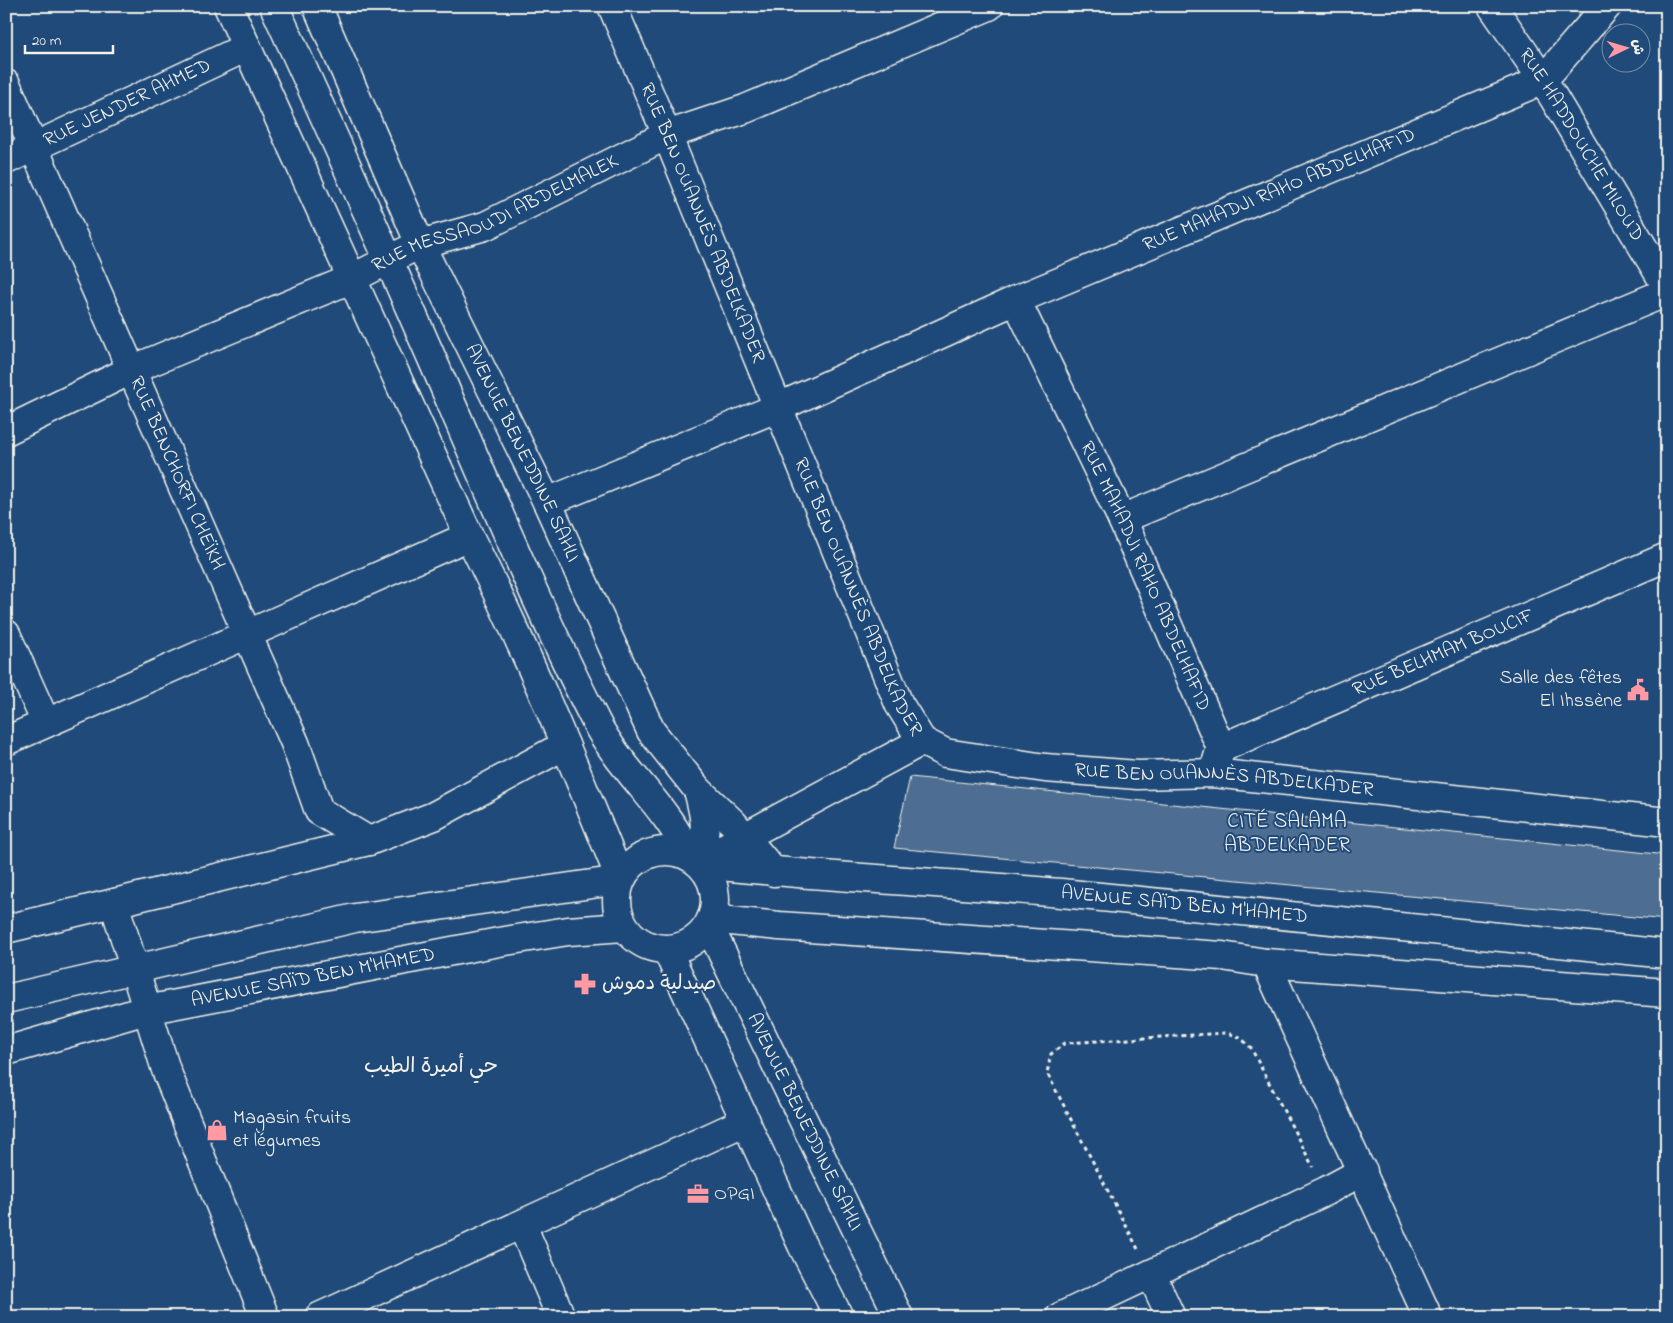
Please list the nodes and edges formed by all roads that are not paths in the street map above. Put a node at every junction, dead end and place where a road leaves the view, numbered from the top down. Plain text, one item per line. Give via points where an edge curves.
1 (228, 6) edge
2 (274, 6) edge
3 (612, 6) edge
4 (989, 6) edge
5 (1492, 6) edge
6 (1607, 6) edge
7 (327, 10) edge
8 (247, 47) junction
9 (1543, 80) junction
10 (6, 84) edge
11 (667, 135) junction
12 (34, 147) junction
13 (6, 160) edge
14 (420, 244) junction
15 (389, 260) junction
16 (352, 279) junction
17 (1667, 287) edge
18 (1667, 292) edge
19 (1016, 300) junction
20 (131, 370) junction
21 (779, 407) junction
22 (6, 431) edge
23 (546, 502) junction
24 (1122, 519) junction
25 (469, 536) junction
26 (1667, 557) edge
27 (6, 634) edge
28 (247, 636) junction
29 (46, 723) junction
30 (6, 741) edge
31 (922, 741) junction
32 (565, 745) junction
33 (1221, 748) junction
34 (1213, 774) junction
35 (698, 790) junction
36 (1667, 822) edge
37 (743, 836) junction
38 (368, 841) junction
39 (695, 860) junction
40 (774, 872) junction
41 (620, 879) junction
42 (114, 903) junction
43 (710, 922) junction
44 (624, 927) junction
45 (6, 928) edge
46 (666, 950) junction
47 (1667, 954) edge
48 (1266, 963) junction
49 (136, 968) junction
50 (1667, 993) edge
51 (6, 999) edge
52 (146, 1010) junction
53 (6, 1051) edge
54 (746, 1121) junction
55 (1363, 1171) junction
56 (522, 1225) junction
57 (1151, 1274) junction
58 (1072, 1314) edge
59 (265, 1317) edge
60 (319, 1317) edge
61 (561, 1317) edge
62 (839, 1317) edge
63 (899, 1317) edge
64 (1171, 1317) edge
65 (1428, 1317) edge

1 - 8 street
2 - 15 street, AVENUE BENEDDINE SAHLI
3 - 11 street, RUE BEN OUANNÈS ABDELKADER
4 - 11 street, RUE MESSAOUDI ABDELMALEK via 745,109
5 - 9 street, RUE HADDOUCHE MILOUD
6 - 9 street
7 - 14 street, AVENUE BENEDDINE SAHLI
8 - 12 street, RUE JENDER AHMED
8 - 16 street
9 - 17 street, RUE HADDOUCHE MILOUD
9 - 19 street, RUE MAHADJI RAHO ABDELHAFID
10 - 12 street, RUE BENCHORFI CHEÏKH
11 - 14 street, RUE MESSAOUDI ABDELMALEK via 486,226
11 - 21 street, RUE BEN OUANNÈS ABDELKADER
12 - 13 street, RUE JENDER AHMED
12 - 20 street, RUE BENCHORFI CHEÏKH
14 - 15 street, RUE MESSAOUDI ABDELMALEK
14 - 23 street, AVENUE BENEDDINE SAHLI
15 - 16 street, RUE MESSAOUDI ABDELMALEK
15 - 39 street, AVENUE BENEDDINE SAHLI via 502,520 598,725 643,789 665,813
16 - 20 street, RUE MESSAOUDI ABDELMALEK
16 - 25 street
18 - 24 street
19 - 21 street, RUE MAHADJI RAHO ABDELHAFID
19 - 24 street, RUE MAHADJI RAHO ABDELHAFID
20 - 22 street, RUE MESSAOUDI ABDELMALEK
20 - 28 street, RUE BENCHORFI CHEÏKH
21 - 23 street, RUE MAHADJI RAHO ABDELHAFID
21 - 31 street, RUE BEN OUANNÈS ABDELKADER via 899,704
23 - 35 street, AVENUE BENEDDINE SAHLI via 651,731
24 - 33 street, RUE MAHADJI RAHO ABDELHAFID
25 - 28 street
25 - 32 street
26 - 33 street, RUE BELHMAM BOUCIF
27 - 29 street
28 - 29 street
28 - 38 street, RUE BENCHORFI CHEÏKH via 295,743 319,811
29 - 30 street
31 - 34 street, RUE BEN OUANNÈS ABDELKADER via 945,754 1044,768 1138,775
31 - 37 street
32 - 38 street via 434,816
32 - 41 street
33 - 34 street
34 - 36 street, RUE BEN OUANNÈS ABDELKADER
35 - 37 street, AVENUE BENEDDINE SAHLI
35 - 39 street via 705,818 704,845
37 - 39 street
37 - 40 street, AVENUE BENEDDINE SAHLI
38 - 42 street
39 - 40 street, AVENUE SAÏD BEN M'HAMED
39 - 41 street via 673,850 657,850 642,856
39 - 43 street via 711,877 716,893
40 - 47 street, AVENUE SAÏD BEN M'HAMED via 1050,892
41 - 44 street via 616,896
41 - 49 street via 355,918
42 - 45 street
42 - 49 street
43 - 46 street via 698,939 683,947
43 - 48 street via 1222,956
43 - 63 street, AVENUE BENEDDINE SAHLI
44 - 46 street via 650,947
44 - 52 street, AVENUE SAÏD BEN M'HAMED via 568,931 499,942
46 - 54 street
48 - 50 street
48 - 55 street
49 - 51 street
49 - 52 street
52 - 53 street, AVENUE SAÏD BEN M'HAMED
52 - 59 street via 166,1070
54 - 56 street
54 - 62 street via 802,1245
55 - 57 street
55 - 65 street
56 - 60 street
56 - 61 street
57 - 58 street
57 - 64 street

